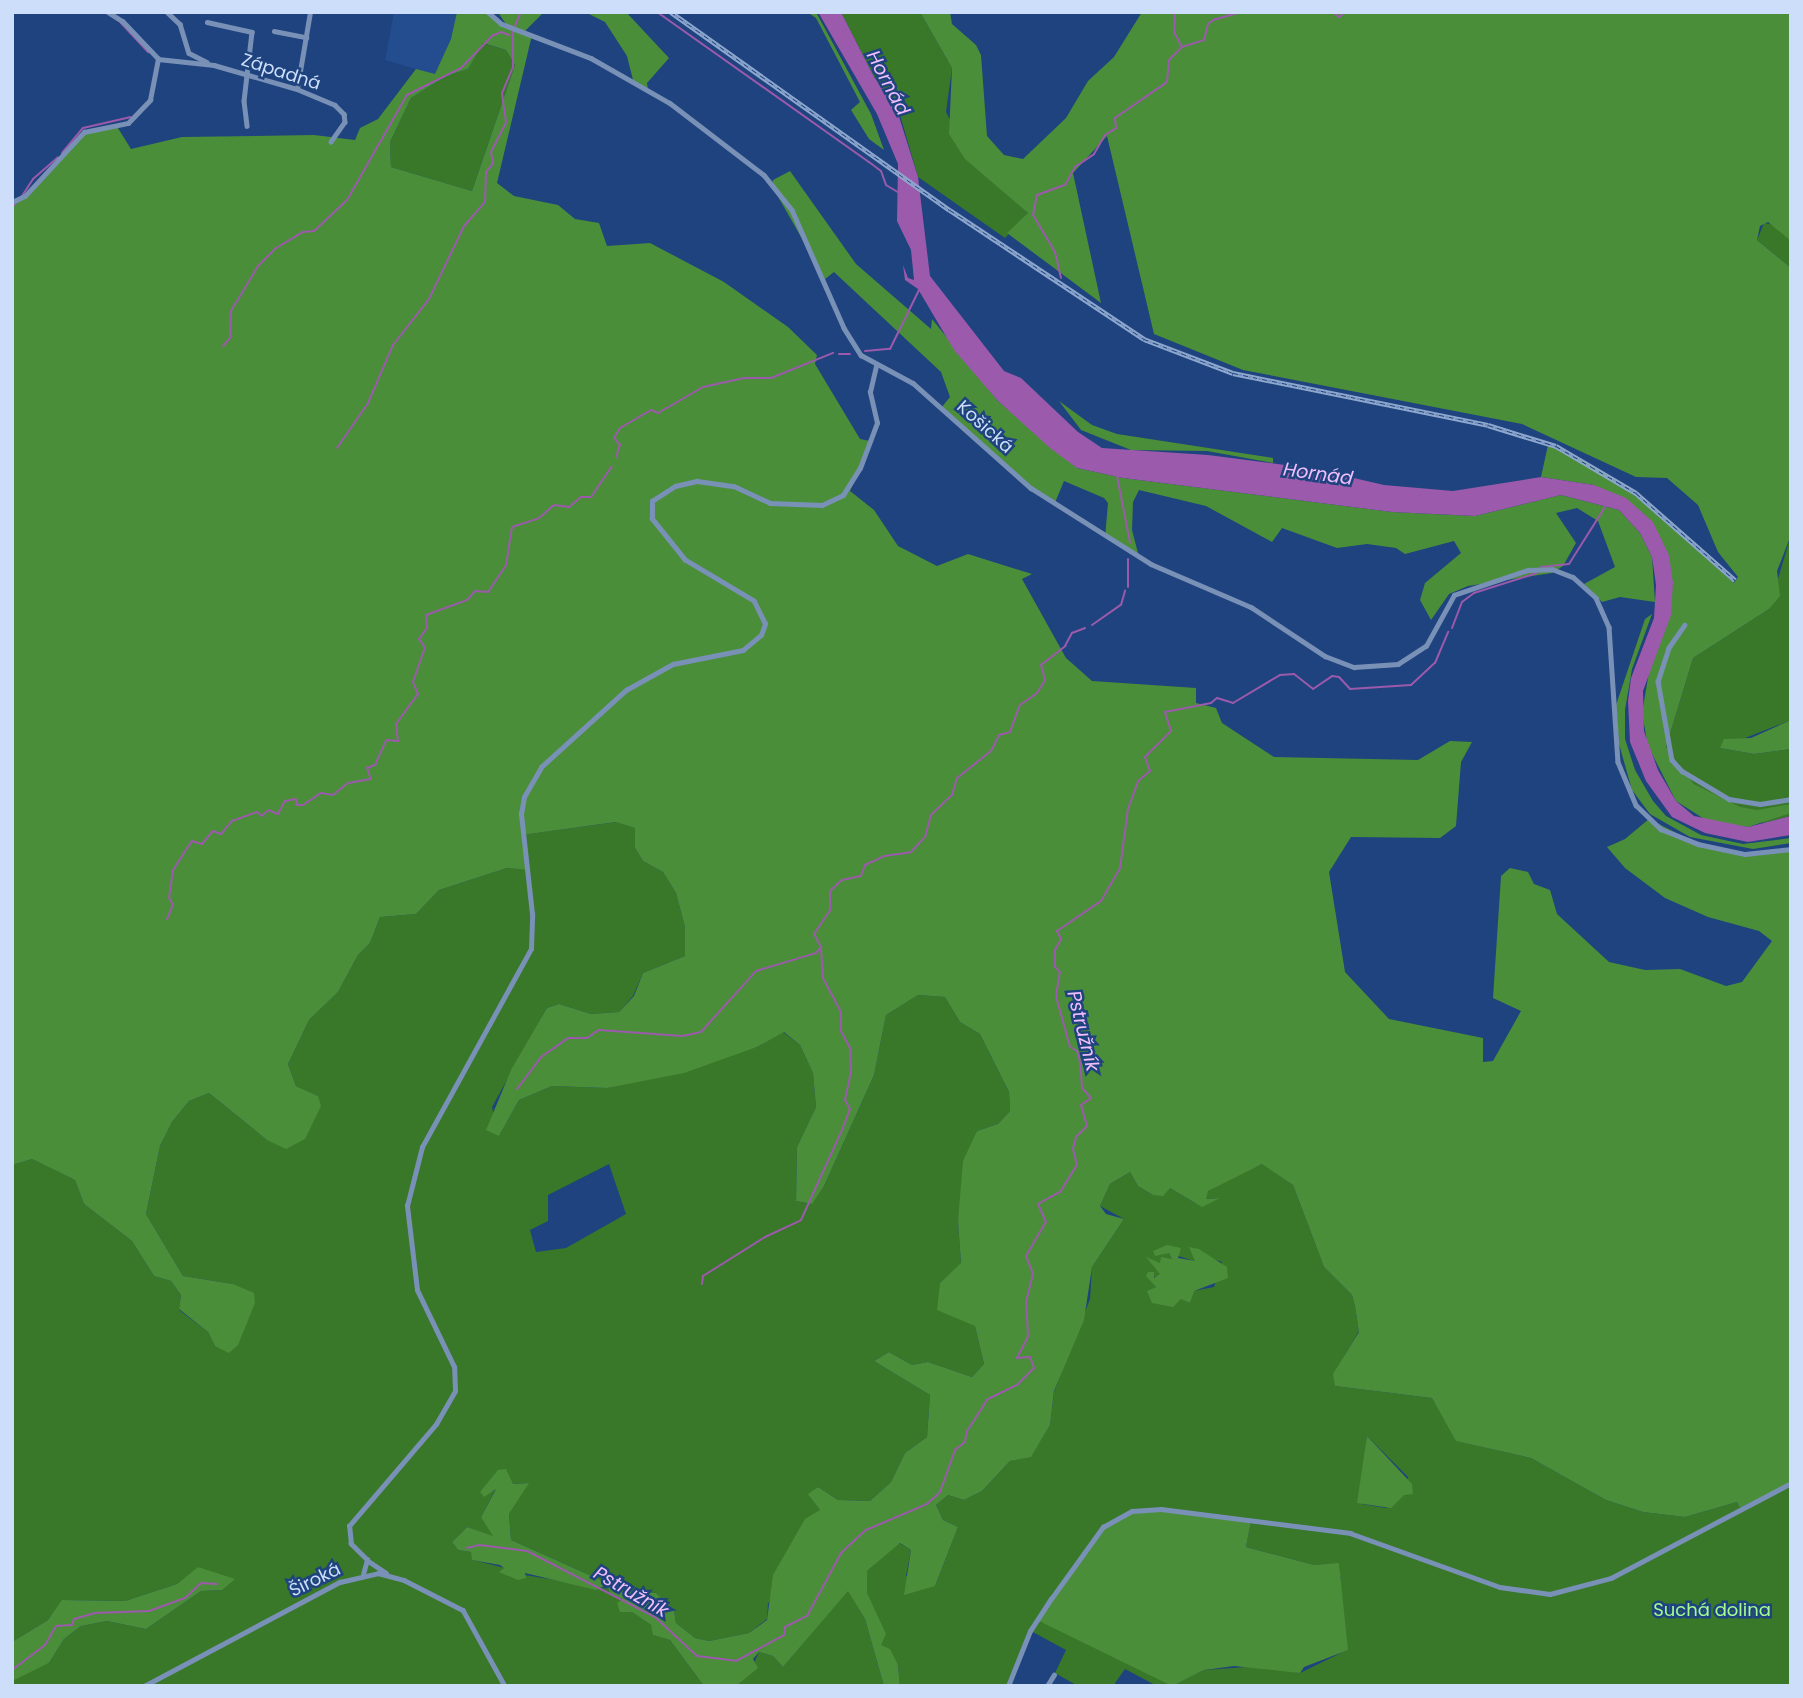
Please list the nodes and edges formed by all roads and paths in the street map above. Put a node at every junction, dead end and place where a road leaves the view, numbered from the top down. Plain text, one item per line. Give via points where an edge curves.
1 (107, 12) edge
2 (167, 12) edge
3 (310, 12) edge
4 (488, 12) edge
5 (207, 22) dead end
6 (274, 31) dead end
7 (306, 37) junction
8 (158, 59) junction
9 (214, 65) junction
10 (249, 76) junction
11 (297, 89) junction
12 (247, 126) dead end
13 (331, 142) dead end
14 (15, 200) edge
15 (876, 366) junction
16 (1685, 625) dead end
17 (1791, 799) edge
18 (1791, 849) edge
19 (1791, 1483) edge
20 (367, 1560) junction
21 (363, 1574) junction
22 (388, 1574) junction
23 (1054, 1675) dead end
24 (145, 1686) edge
25 (505, 1686) edge
26 (1008, 1686) edge
27 (1048, 1686) edge

1 - 8 street
2 - 9 street, Západná via 180,24 189,53
3 - 7 street
4 - 15 street, Košická via 522,32 591,58 670,103 764,175 792,210 860,353
5 - 10 street via 253,32
6 - 7 street
7 - 11 street
8 - 9 street, Západná
8 - 14 street via 154,91 142,110 128,123 84,132 25,196
9 - 10 street, Západná
10 - 11 street, Západná
10 - 12 street via 244,101
11 - 13 street, Západná via 344,114 345,122
15 - 18 street, Košická via 913,383 1031,488 1126,549 1174,576 1251,607 1325,656 1364,667 1414,657 1437,631 1454,595 1483,582 1540,569 1573,577 1591,591 1601,608 1611,642 1618,762 1636,806 1661,829 1698,844 1745,854
15 - 20 street via 870,392 877,423 844,495 822,505 770,503 734,486 697,481 675,486 652,501 652,519 685,560 754,601 765,624 761,635 743,650 673,664 626,690 541,767 524,797 521,814 533,914 531,949 422,1147 407,1206 417,1290 454,1367 455,1391 436,1424 349,1526 351,1544
16 - 17 street via 1669,648 1658,681 1672,760 1682,771 1730,799 1760,804
19 - 26 street via 1611,1578 1550,1594 1500,1587 1350,1533 1161,1510 1132,1511 1103,1527 1051,1599 1030,1631
20 - 21 street
20 - 22 street
21 - 22 street, Široká
21 - 24 street, Široká
22 - 25 street, Široká via 463,1610
23 - 27 street

